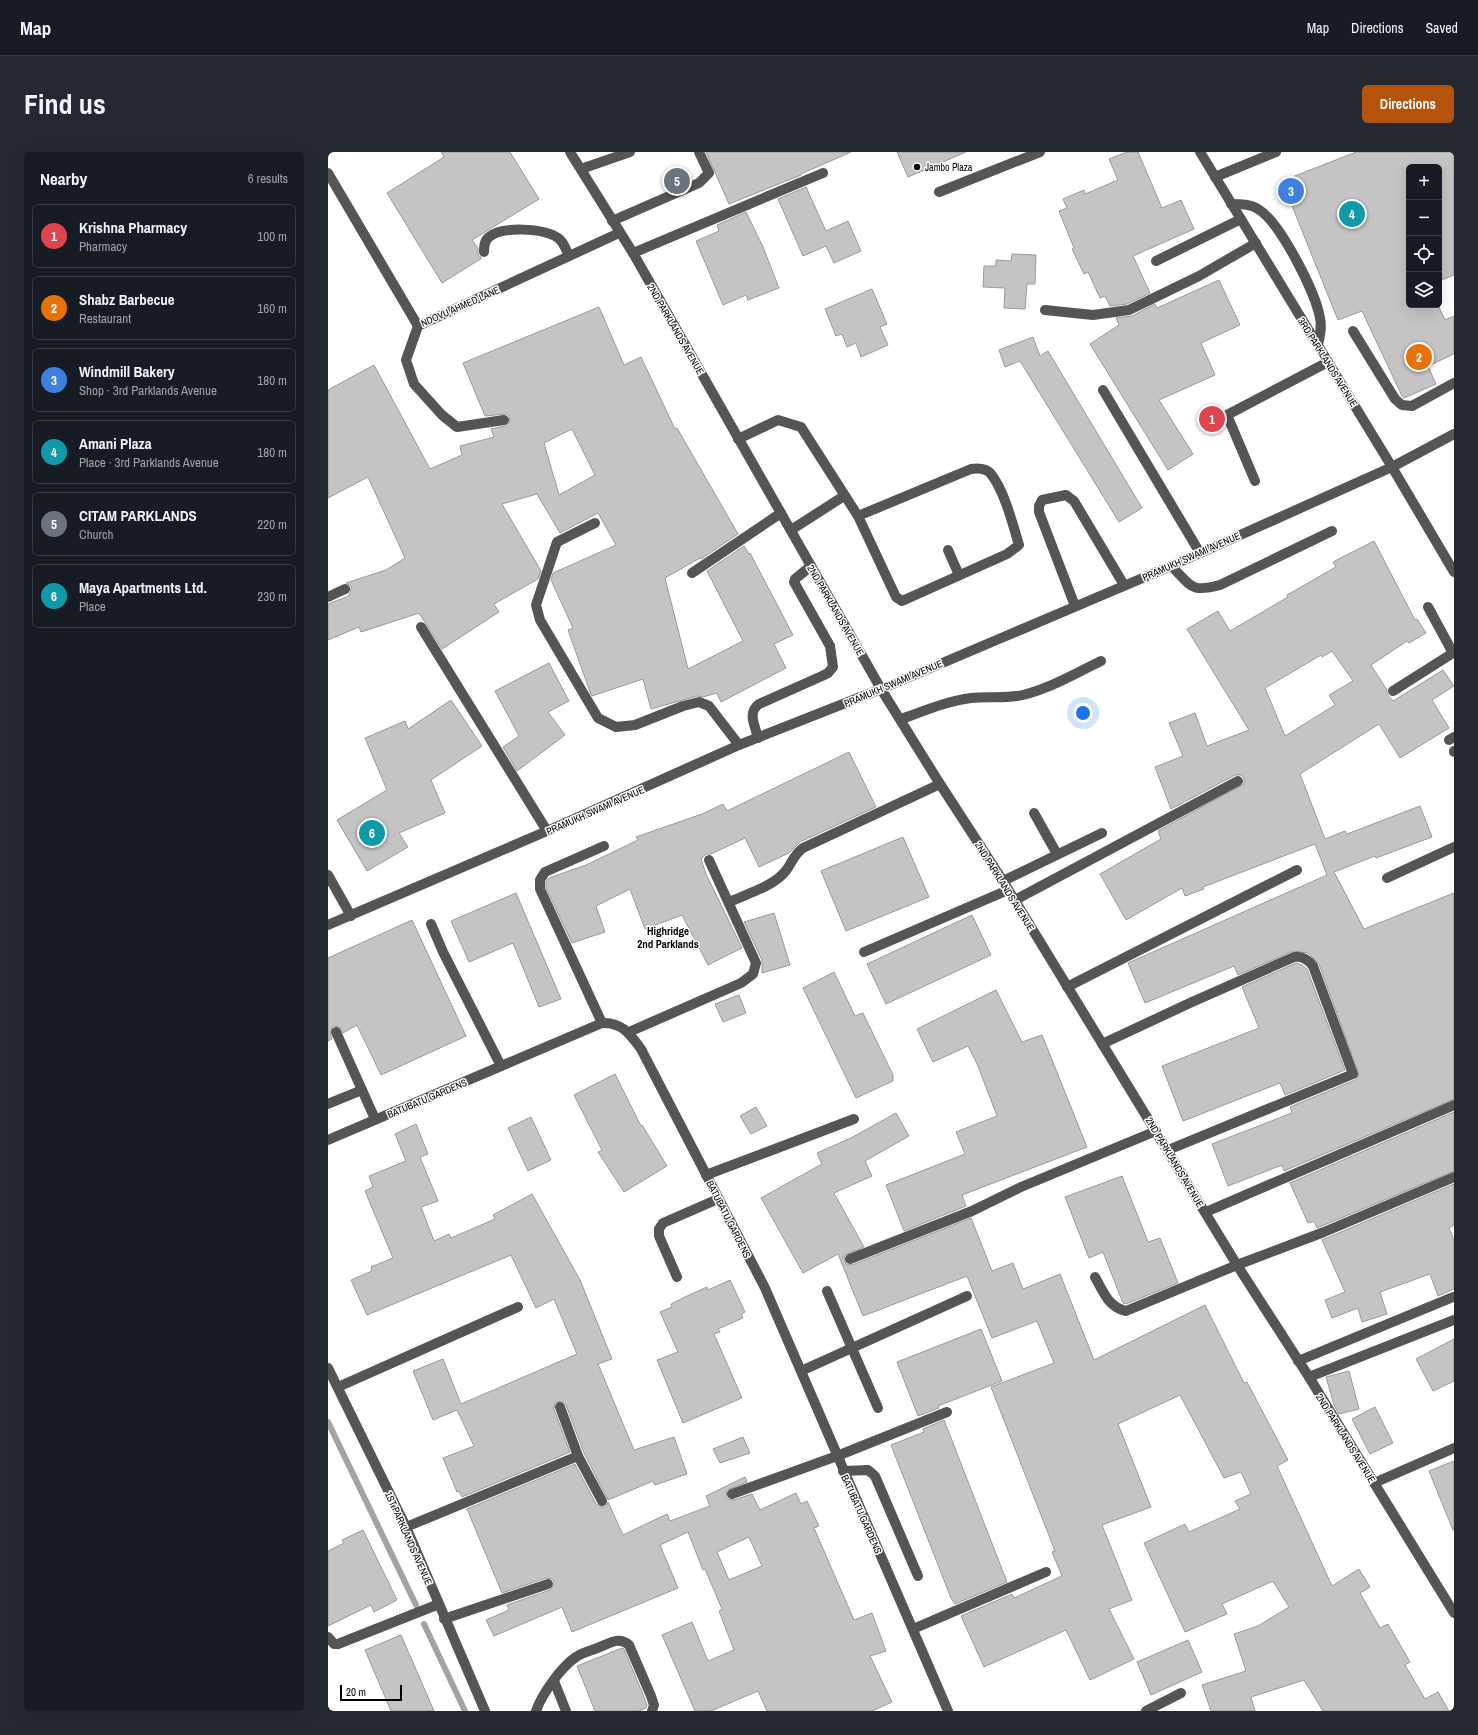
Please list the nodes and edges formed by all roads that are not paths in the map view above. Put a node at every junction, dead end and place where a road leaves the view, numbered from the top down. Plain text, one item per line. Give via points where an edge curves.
1 (570, 152) edge
2 (630, 152) edge
3 (699, 152) edge
4 (1040, 152) edge
5 (1200, 152) edge
6 (1276, 152) edge
7 (581, 169) junction
8 (328, 173) edge
9 (823, 174) dead end
10 (1215, 176) junction
11 (939, 192) dead end
12 (1231, 204) junction
13 (1241, 220) junction
14 (612, 221) junction
15 (619, 233) junction
16 (1256, 243) junction
17 (484, 252) dead end
18 (633, 253) junction
19 (569, 256) junction
20 (1156, 261) dead end
21 (1045, 310) dead end
22 (418, 326) junction
23 (1353, 331) dead end
24 (1318, 345) junction
25 (1328, 362) junction
26 (1454, 384) edge
27 (1103, 390) dead end
28 (504, 420) dead end
29 (1454, 434) edge
30 (738, 439) junction
31 (1392, 466) junction
32 (1255, 481) dead end
33 (844, 496) junction
34 (781, 513) junction
35 (858, 516) junction
36 (595, 522) dead end
37 (791, 530) junction
38 (1332, 530) dead end
39 (948, 550) dead end
40 (1200, 553) junction
41 (811, 566) junction
42 (1171, 566) junction
43 (1454, 572) edge
44 (692, 573) dead end
45 (959, 574) junction
46 (1124, 585) junction
47 (345, 589) dead end
48 (328, 597) edge
49 (1075, 606) junction
50 (1428, 607) dead end
51 (422, 627) dead end
52 (1454, 654) edge
53 (1101, 660) dead end
54 (881, 689) junction
55 (1393, 691) dead end
56 (901, 719) junction
57 (758, 738) junction
58 (739, 746) junction
59 (1238, 781) dead end
60 (940, 784) junction
61 (1034, 813) dead end
62 (547, 831) junction
63 (1102, 833) dead end
64 (604, 846) dead end
65 (1454, 847) edge
66 (1057, 854) junction
67 (709, 860) dead end
68 (1297, 870) dead end
69 (328, 875) edge
70 (1387, 878) dead end
71 (1006, 886) junction
72 (1014, 900) junction
73 (729, 902) junction
74 (351, 916) junction
75 (431, 924) dead end
76 (328, 925) edge
77 (864, 952) dead end
78 (1067, 987) junction
79 (602, 1023) junction
80 (336, 1032) dead end
81 (629, 1032) junction
82 (1102, 1044) junction
83 (501, 1066) junction
84 (362, 1090) junction
85 (328, 1104) edge
86 (1454, 1105) edge
87 (375, 1119) junction
88 (854, 1119) dead end
89 (1156, 1131) junction
90 (328, 1140) edge
91 (1168, 1150) junction
92 (706, 1175) junction
93 (1454, 1177) edge
94 (718, 1199) junction
95 (1206, 1212) junction
96 (850, 1259) dead end
97 (1237, 1264) junction
98 (677, 1277) dead end
99 (1095, 1277) dead end
100 (826, 1291) dead end
101 (967, 1296) dead end
102 (1452, 1296) dead end
103 (518, 1307) dead end
104 (1454, 1320) edge
105 (852, 1347) junction
106 (1298, 1361) junction
107 (328, 1368) edge
108 (801, 1371) junction
109 (1309, 1377) junction
110 (338, 1387) junction
111 (560, 1407) dead end
112 (878, 1408) dead end
113 (947, 1412) dead end
114 (1454, 1448) edge
115 (578, 1456) junction
116 (837, 1456) junction
117 (844, 1472) junction
118 (1374, 1483) junction
119 (732, 1494) dead end
120 (602, 1501) dead end
121 (406, 1527) junction
122 (1046, 1572) dead end
123 (918, 1576) dead end
124 (548, 1584) dead end
125 (1451, 1601) edge
126 (438, 1604) junction
127 (1454, 1613) edge
128 (444, 1619) junction
129 (913, 1629) junction
130 (328, 1637) edge
131 (554, 1681) junction
132 (1181, 1693) dead end
133 (485, 1711) edge
134 (536, 1711) edge
135 (566, 1711) edge
136 (652, 1711) edge
137 (948, 1711) edge
138 (1146, 1711) edge

1 - 7 street, 2ND PARKLANDS AVENUE
2 - 7 street
3 - 14 street via 709,173 703,180
4 - 11 street
5 - 10 street, 3RD PARKLANDS AVENUE
6 - 10 street
7 - 14 street, 2ND PARKLANDS AVENUE
8 - 22 street, NDOVU AHMED LANE
9 - 18 street
10 - 12 street, 3RD PARKLANDS AVENUE
12 - 13 street, 3RD PARKLANDS AVENUE
12 - 24 street via 1258,208 1269,218 1288,244 1314,298 1320,317
13 - 16 street, 3RD PARKLANDS AVENUE
13 - 20 street
14 - 15 street, 2ND PARKLANDS AVENUE
15 - 18 street, 2ND PARKLANDS AVENUE
15 - 19 street, NDOVU AHMED LANE
16 - 21 street via 1199,276 1128,310 1093,315
16 - 24 street, 3RD PARKLANDS AVENUE
17 - 19 street via 489,237 501,231 534,230 559,239
18 - 30 street, 2ND PARKLANDS AVENUE
19 - 22 street, NDOVU AHMED LANE
22 - 28 street via 406,360 414,384 442,415 458,427
23 - 26 street via 1395,399 1402,405 1412,406
24 - 25 street, 3RD PARKLANDS AVENUE
25 - 31 street, 3RD PARKLANDS AVENUE
25 - 32 street via 1227,415
27 - 40 street
29 - 31 street, PRAMUKH SWAMI AVENUE
30 - 33 street via 778,420 800,427
30 - 34 street, 2ND PARKLANDS AVENUE
31 - 40 street, PRAMUKH SWAMI AVENUE
31 - 43 street, 3RD PARKLANDS AVENUE
33 - 35 street
33 - 37 street
34 - 37 street, 2ND PARKLANDS AVENUE
34 - 44 street
35 - 45 street via 896,597 902,601
35 - 45 street via 971,469 982,468 991,473 1004,499 1019,545 1006,554
36 - 58 street via 557,542 536,605 540,620 598,718 616,727 635,725 699,702 709,706
37 - 41 street, 2ND PARKLANDS AVENUE
38 - 42 street via 1220,585 1203,589 1192,587
39 - 45 street
40 - 42 street, PRAMUKH SWAMI AVENUE
41 - 54 street, 2ND PARKLANDS AVENUE
41 - 57 street via 794,582 830,646 832,667 828,673 754,708 752,714
42 - 46 street, PRAMUKH SWAMI AVENUE
46 - 49 street, PRAMUKH SWAMI AVENUE
46 - 49 street via 1074,501 1066,495 1042,500 1039,512
47 - 48 street
49 - 54 street, PRAMUKH SWAMI AVENUE
50 - 52 street
51 - 62 street
52 - 55 street
53 - 56 street via 1048,687 1022,695 949,702
54 - 56 street, 2ND PARKLANDS AVENUE
54 - 57 street, PRAMUKH SWAMI AVENUE
56 - 60 street, 2ND PARKLANDS AVENUE
57 - 58 street, PRAMUKH SWAMI AVENUE
58 - 62 street, PRAMUKH SWAMI AVENUE
59 - 72 street
60 - 71 street, 2ND PARKLANDS AVENUE
60 - 73 street via 803,848 795,854 790,865 776,880
61 - 66 street
62 - 74 street, PRAMUKH SWAMI AVENUE
63 - 66 street
64 - 79 street via 545,872 540,880 540,889
65 - 70 street
66 - 71 street
67 - 73 street
68 - 78 street
69 - 74 street
71 - 72 street, 2ND PARKLANDS AVENUE
71 - 77 street
72 - 78 street, 2ND PARKLANDS AVENUE
73 - 81 street via 756,963 753,974 742,983
74 - 76 street, PRAMUKH SWAMI AVENUE
75 - 83 street
78 - 82 street, 2ND PARKLANDS AVENUE
79 - 81 street, BATUBATU GARDENS via 611,1022
79 - 83 street, BATUBATU GARDENS
80 - 84 street
81 - 92 street, BATUBATU GARDENS via 641,1049
82 - 89 street, 2ND PARKLANDS AVENUE
82 - 91 street via 1294,957 1306,959 1313,966 1353,1074
83 - 87 street, BATUBATU GARDENS
84 - 85 street
84 - 87 street
86 - 95 street
87 - 90 street, BATUBATU GARDENS
88 - 92 street
89 - 91 street, 2ND PARKLANDS AVENUE
89 - 96 street via 1022,1187 972,1211
91 - 95 street, 2ND PARKLANDS AVENUE
92 - 94 street, BATUBATU GARDENS
93 - 97 street via 1324,1232
94 - 98 street via 663,1223 658,1229
94 - 108 street, BATUBATU GARDENS via 765,1288
95 - 97 street, 2ND PARKLANDS AVENUE
97 - 99 street via 1126,1311 1117,1309 1109,1302
97 - 106 street, 2ND PARKLANDS AVENUE
100 - 105 street
101 - 105 street
102 - 106 street
103 - 110 street
104 - 109 street
105 - 108 street
105 - 112 street
106 - 109 street, 2ND PARKLANDS AVENUE
107 - 110 street, 1ST PARKLANDS AVENUE
108 - 116 street, BATUBATU GARDENS
109 - 118 street, 2ND PARKLANDS AVENUE
110 - 121 street, 1ST PARKLANDS AVENUE
111 - 115 street
113 - 116 street
114 - 118 street
115 - 120 street
115 - 121 street
116 - 117 street, BATUBATU GARDENS
116 - 119 street
117 - 123 street via 868,1470 875,1476
117 - 129 street, BATUBATU GARDENS
118 - 125 street, 2ND PARKLANDS AVENUE
121 - 126 street, 1ST PARKLANDS AVENUE
122 - 129 street
124 - 128 street
125 - 127 street, 2ND PARKLANDS AVENUE
126 - 128 street, 1ST PARKLANDS AVENUE
126 - 130 street via 338,1644 334,1644
128 - 133 street, 1ST PARKLANDS AVENUE
129 - 137 street, BATUBATU GARDENS
131 - 134 street
131 - 135 street
131 - 136 street via 576,1657 616,1640 624,1641 629,1646 651,1696 654,1705
132 - 138 street

